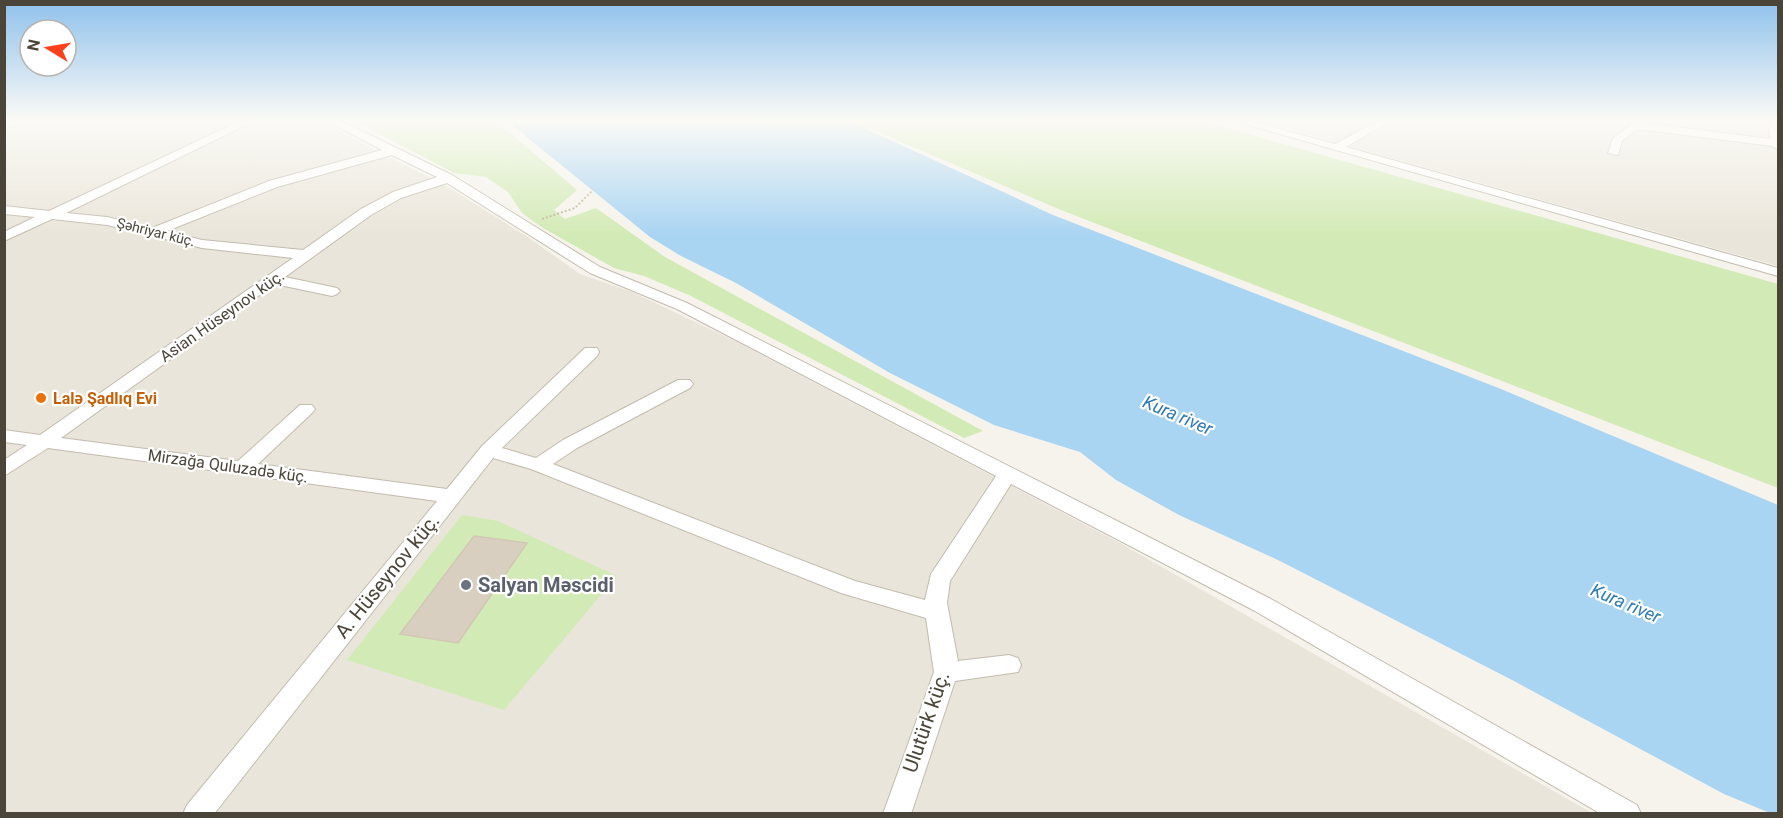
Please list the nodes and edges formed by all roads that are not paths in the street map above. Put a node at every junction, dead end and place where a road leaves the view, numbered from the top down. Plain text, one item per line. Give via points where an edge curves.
1 (168, 159) edge
2 (363, 159) edge
3 (409, 159) edge
4 (1376, 159) edge
5 (448, 178) junction
6 (4, 210) edge
7 (52, 214) junction
8 (156, 231) junction
9 (4, 237) edge
10 (308, 255) junction
11 (1779, 272) edge
12 (275, 279) junction
13 (332, 291) dead end
14 (591, 352) dead end
15 (684, 384) dead end
16 (306, 409) dead end
17 (4, 436) edge
18 (44, 442) junction
19 (489, 450) junction
20 (538, 465) junction
21 (242, 468) junction
22 (4, 470) edge
23 (1008, 472) junction
24 (451, 496) junction
25 (936, 612) junction
26 (1009, 665) dead end
27 (946, 672) junction
28 (197, 813) edge
29 (897, 813) edge
30 (1627, 813) edge

1 - 7 street
2 - 8 street via 273,184
3 - 5 street
4 - 11 street
5 - 10 street, Asian Hüseynov küç. via 380,204
5 - 23 street via 595,270 682,306
6 - 7 street, Şəhriyar küç.
7 - 8 street, Şəhriyar küç.
7 - 9 street
8 - 10 street, Şəhriyar küç. via 202,244
10 - 12 street, Asian Hüseynov küç.
12 - 13 street
12 - 18 street, Asian Hüseynov küç.
14 - 19 street, A. Hüseynov küç.
15 - 20 street
16 - 21 street
17 - 18 street, Mirzağa Quluzadə küç.
18 - 21 street, Mirzağa Quluzadə küç.
18 - 22 street, Asian Hüseynov küç.
19 - 20 street
19 - 24 street, A. Hüseynov küç.
20 - 25 street via 849,587
21 - 24 street, Mirzağa Quluzadə küç.
23 - 25 street, Ulutürk küç. via 939,580
23 - 30 street via 1328,640
24 - 28 street, A. Hüseynov küç.
25 - 27 street, Ulutürk küç. via 947,652
26 - 27 street
27 - 29 street, Ulutürk küç.

